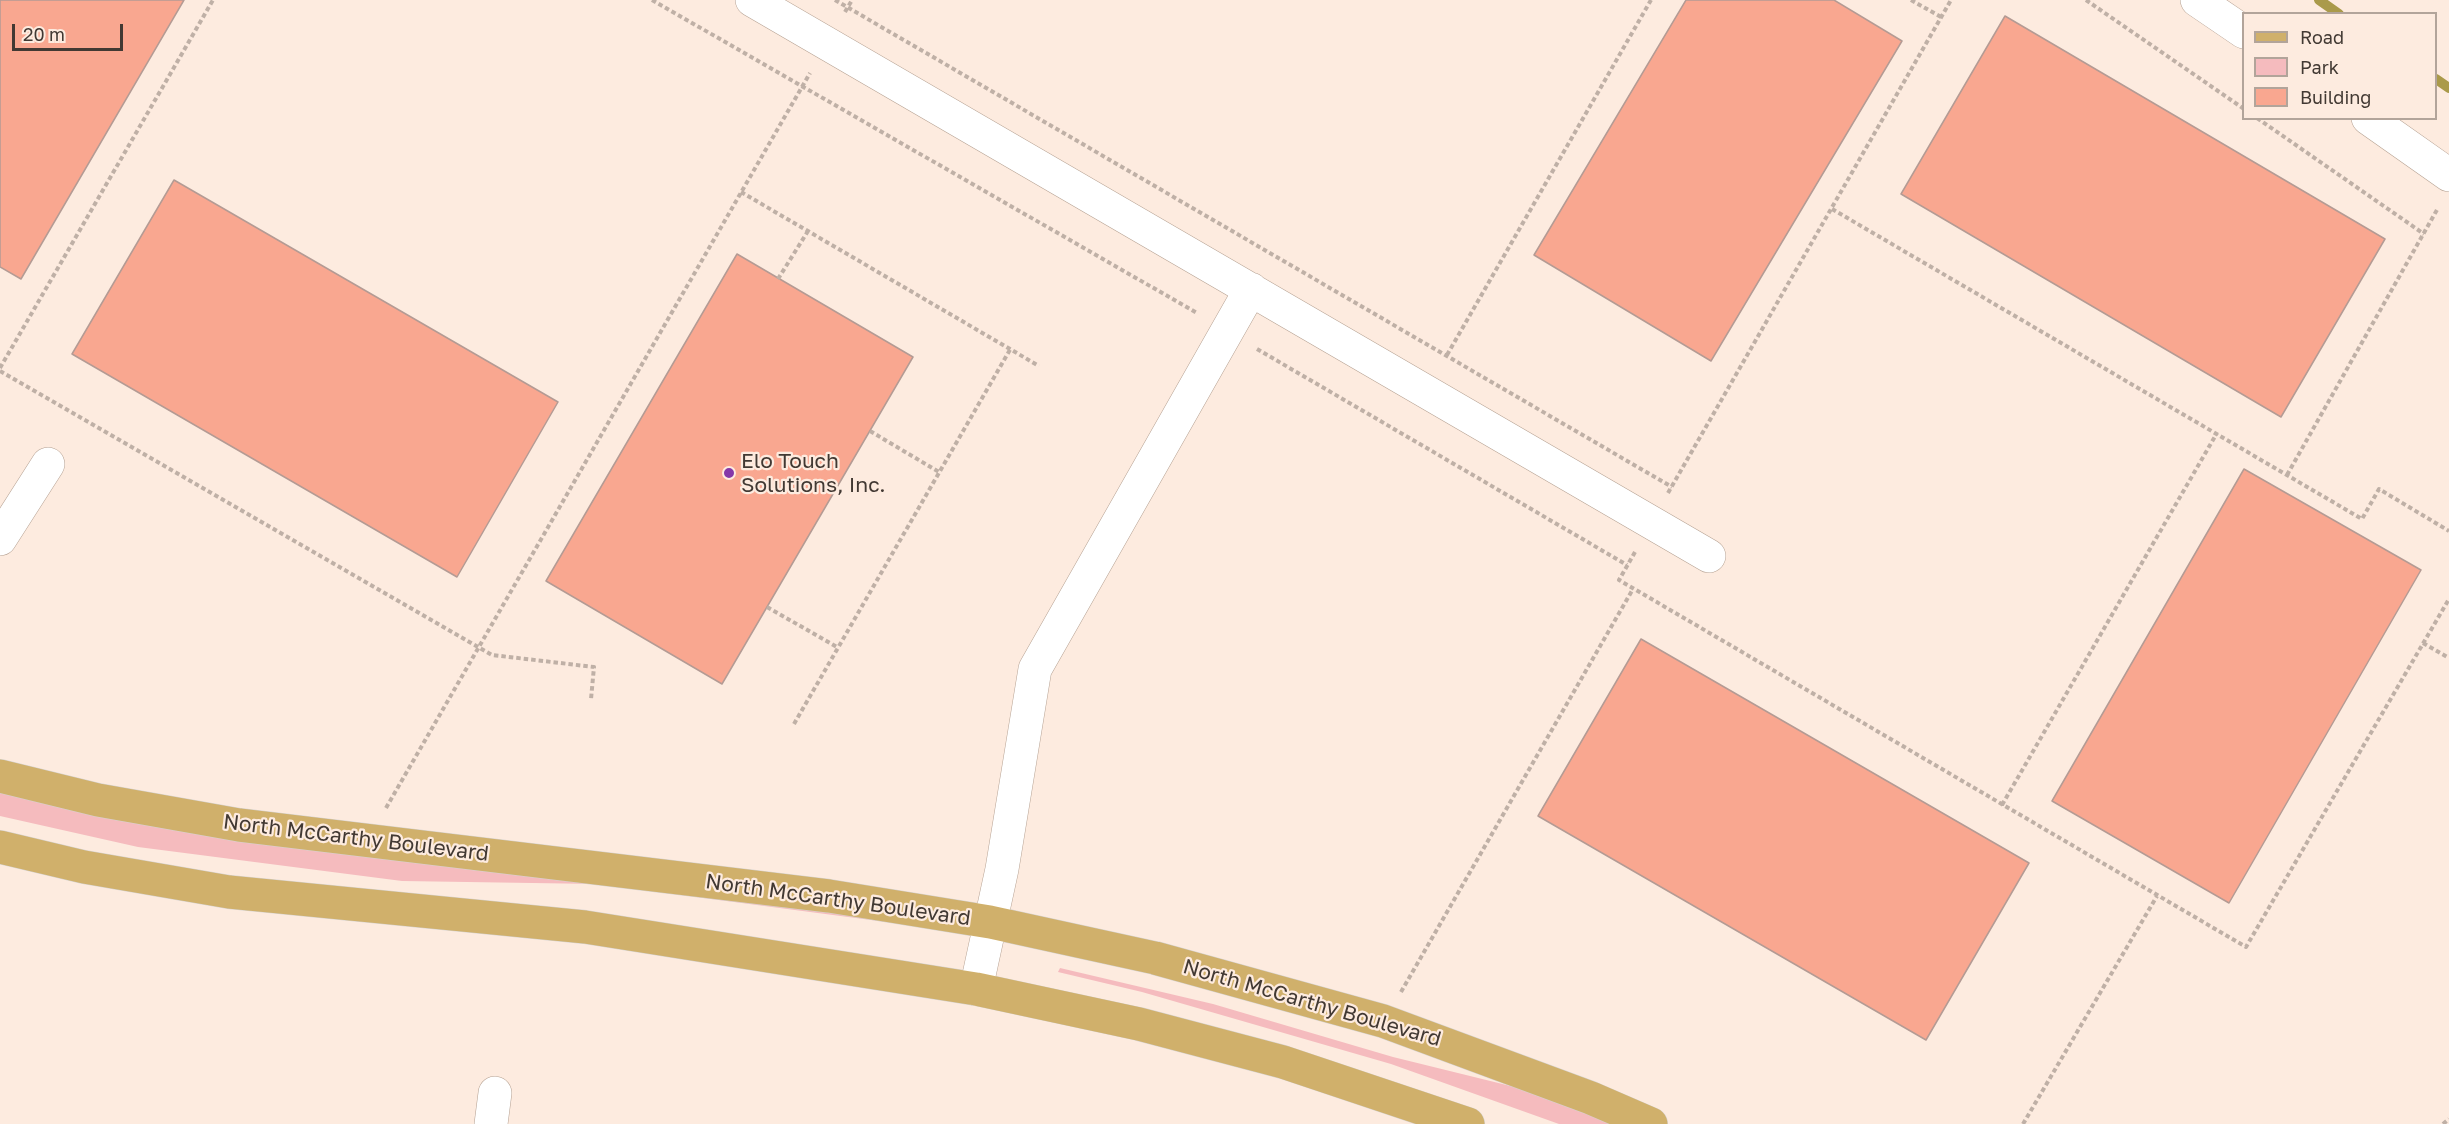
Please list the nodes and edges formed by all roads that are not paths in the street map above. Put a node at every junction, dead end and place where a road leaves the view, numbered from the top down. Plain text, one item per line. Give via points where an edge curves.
1 (752, 0) edge
2 (2197, 0) edge
3 (2242, 31) edge
4 (2370, 120) edge
5 (2444, 190) edge
6 (1251, 289) junction
7 (48, 464) dead end
8 (0, 539) edge
9 (1709, 556) dead end
10 (0, 776) edge
11 (0, 847) edge
12 (990, 922) junction
13 (976, 989) junction
14 (1468, 1124) edge
15 (1652, 1124) edge

1 - 6 lane
2 - 3 lane
4 - 5 lane
6 - 9 lane
6 - 12 lane via 1035,669
7 - 8 lane
10 - 12 main road, North McCarthy Boulevard via 98,800 216,821 829,896
11 - 13 main road via 84,867 229,892 585,927
12 - 13 lane
12 - 15 main road, North McCarthy Boulevard via 1155,958 1383,1021
13 - 14 main road via 1139,1024 1283,1062

